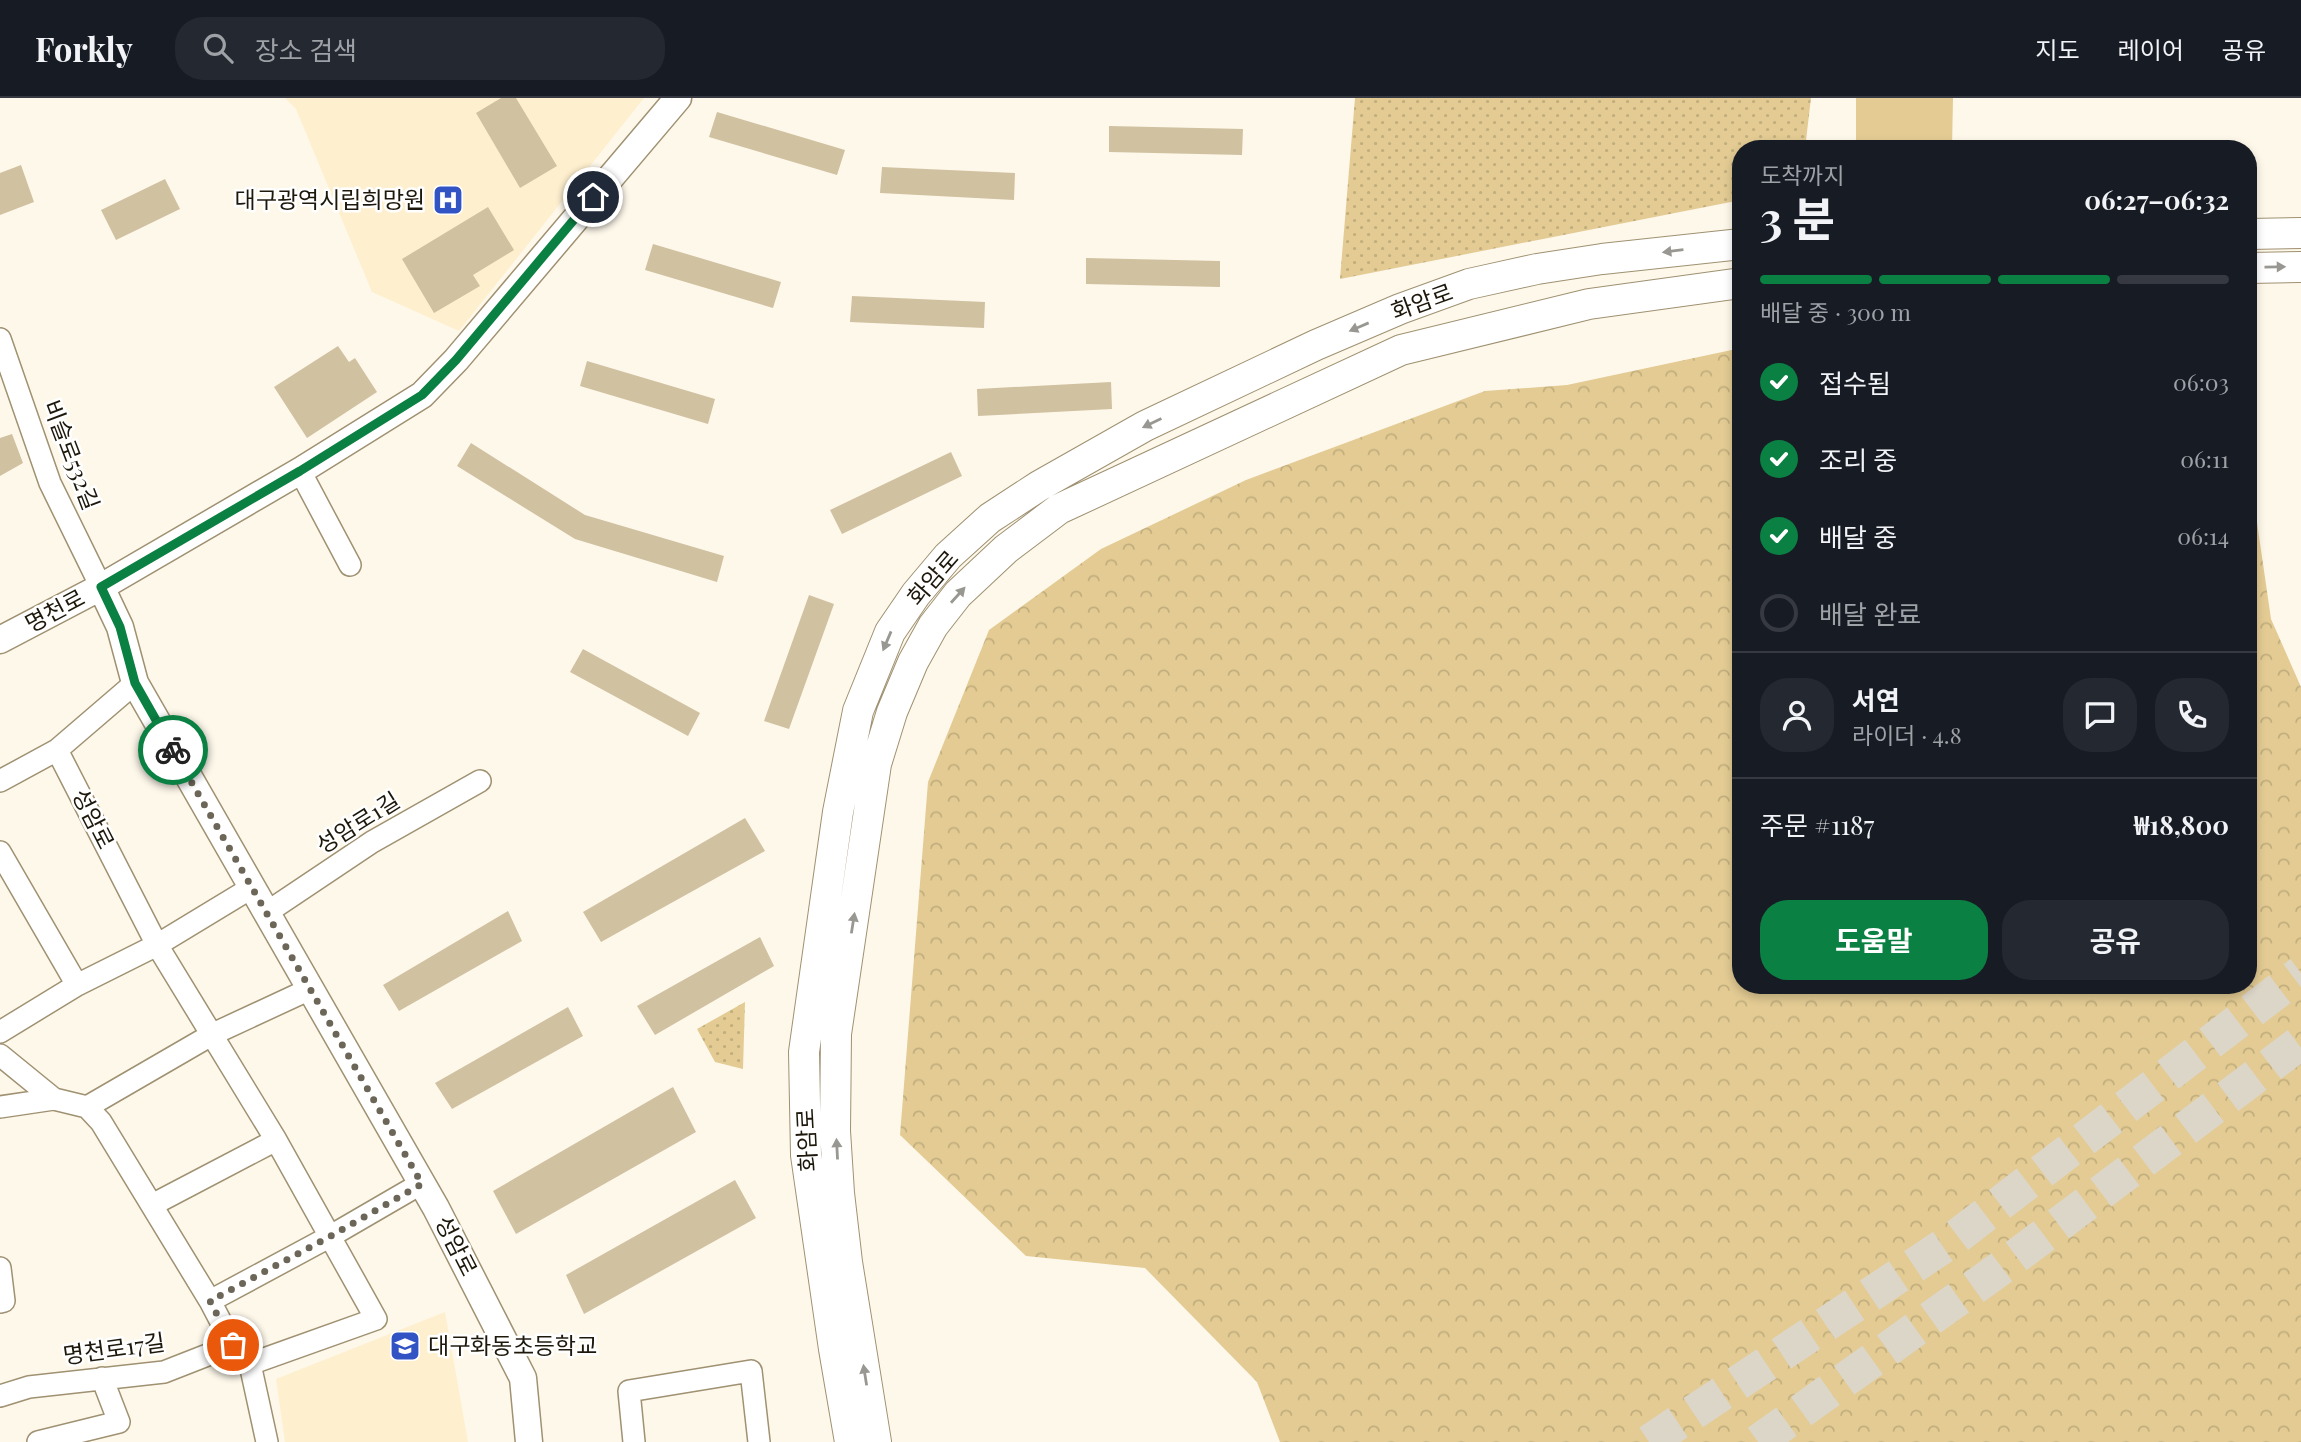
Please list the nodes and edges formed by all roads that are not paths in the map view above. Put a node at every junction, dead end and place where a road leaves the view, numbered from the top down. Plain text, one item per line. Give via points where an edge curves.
1 (678, 98) edge
2 (2301, 233) edge
3 (2257, 234) edge
4 (1732, 245) edge
5 (2301, 267) edge
6 (2257, 268) edge
7 (1732, 284) edge
8 (0, 339) edge
9 (300, 471) junction
10 (350, 565) dead end
11 (101, 587) junction
12 (0, 640) edge
13 (135, 683) junction
14 (57, 750) junction
15 (480, 781) dead end
16 (0, 782) edge
17 (0, 852) edge
18 (251, 888) junction
19 (266, 913) junction
20 (157, 944) junction
21 (77, 985) junction
22 (310, 989) junction
23 (0, 1032) edge
24 (213, 1034) junction
25 (0, 1055) edge
26 (54, 1098) junction
27 (0, 1107) edge
28 (87, 1107) junction
29 (276, 1140) junction
30 (422, 1184) junction
31 (152, 1205) junction
32 (329, 1237) junction
33 (0, 1268) edge
34 (210, 1301) junction
35 (0, 1302) edge
36 (233, 1345) junction
37 (250, 1364) junction
38 (102, 1378) junction
39 (0, 1395) edge
40 (38, 1442) edge
41 (267, 1442) edge
42 (529, 1442) edge
43 (634, 1442) edge
44 (759, 1442) edge
45 (850, 1442) edge
46 (876, 1442) edge

1 - 9 street, 명천로 via 422,395
2 - 3 main road
4 -> 45 main road, 화암로 via 1537,269 1469,285 1388,314 1145,426 1039,486 990,518 948,556 916,594 890,632 858,711 838,812 804,1052 806,1155
6 -> 5 main road
46 -> 7 main road, 화암로 via 839,1193 836,1034 876,764 892,712 933,626 958,594 1006,548 1059,509 1401,350 1589,304
8 - 11 street, 비슬로532길 via 50,483
9 - 10 street
9 - 11 street, 명천로
11 - 12 street, 명천로
11 - 13 street, 성암로 via 120,627
13 - 14 street
13 - 18 street, 성암로
14 - 16 street
14 - 20 street, 성암로
15 - 19 street, 성암로1길 via 372,842
17 - 21 street
18 - 19 street, 성암로
18 - 20 street
19 - 22 street, 성암로
20 - 21 street
20 - 24 street, 성암로
21 - 23 street
22 - 24 street
22 - 30 street, 성암로
24 - 28 street
24 - 29 street, 성암로
25 - 26 street
26 - 27 street
26 - 28 street
28 - 31 street
29 - 31 street
29 - 32 street, 성암로
30 - 32 street
30 - 42 street, 성암로 via 523,1378
31 - 34 street
32 - 34 street
32 - 37 street, 성암로 via 376,1320
33 - 35 street via 4,1301
34 - 36 street
36 - 37 street
36 - 38 street, 명천로17길 via 164,1372
37 - 41 street
38 - 39 street, 명천로17길
38 - 40 street via 119,1422
43 - 44 street via 629,1391 751,1371

